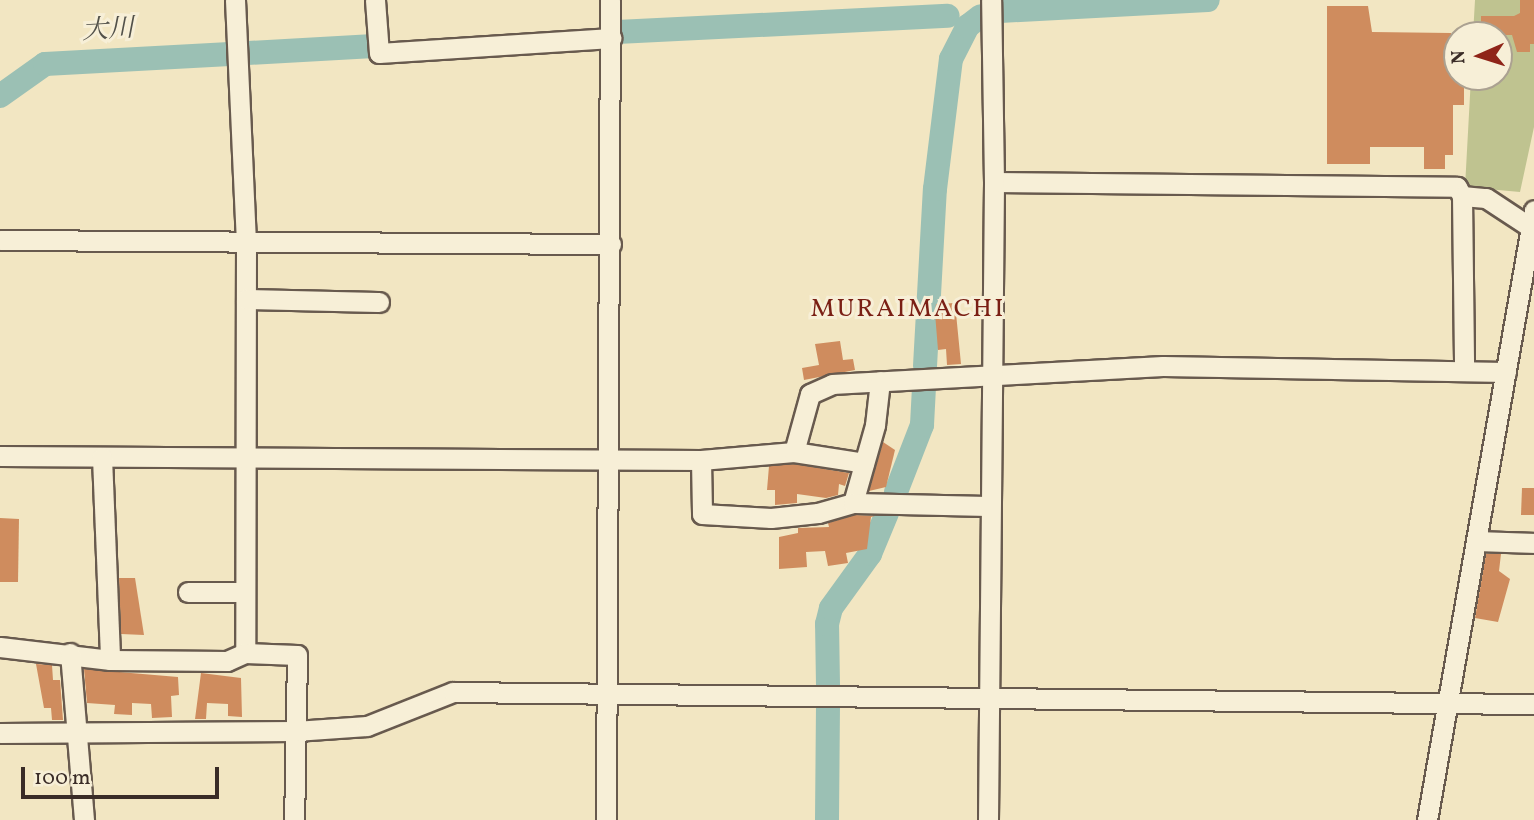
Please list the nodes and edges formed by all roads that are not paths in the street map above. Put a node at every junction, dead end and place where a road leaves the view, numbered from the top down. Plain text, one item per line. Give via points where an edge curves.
1 (235, 0) edge
2 (375, 0) edge
3 (610, 0) edge
4 (990, 0) edge
5 (612, 38) junction
6 (994, 182) junction
7 (1462, 196) junction
8 (1532, 219) edge
9 (0, 240) edge
10 (246, 242) junction
11 (611, 244) junction
12 (1527, 284) edge
13 (246, 299) junction
14 (379, 302) dead end
15 (1464, 371) junction
16 (1506, 372) junction
17 (989, 375) junction
18 (880, 381) junction
19 (794, 452) junction
20 (0, 456) edge
21 (102, 457) junction
22 (608, 457) junction
23 (245, 459) junction
24 (701, 460) junction
25 (864, 463) junction
26 (853, 503) junction
27 (989, 506) junction
28 (1478, 541) junction
29 (1534, 543) edge
30 (188, 592) dead end
31 (245, 592) junction
32 (0, 647) edge
33 (70, 653) junction
34 (245, 653) junction
35 (110, 660) junction
36 (608, 695) junction
37 (989, 698) junction
38 (1447, 704) junction
39 (1534, 704) edge
40 (295, 732) junction
41 (0, 733) edge
42 (78, 733) junction
43 (84, 820) edge
44 (295, 820) edge
45 (606, 820) edge
46 (988, 820) edge
47 (1427, 820) edge

1 - 10 street
2 - 5 street via 379,53
3 - 5 street
4 - 6 street
5 - 11 street
6 - 7 street via 1457,187
6 - 17 street
7 - 8 street via 1486,198
7 - 15 street
8 - 12 street
9 - 10 street
10 - 11 street
10 - 13 street
11 - 22 street
12 - 16 street
13 - 14 street
13 - 23 street
15 - 16 street
15 - 17 street via 1163,366
16 - 28 street
17 - 18 street
17 - 27 street
18 - 19 street via 832,384 810,394
18 - 25 street
19 - 24 street
19 - 25 street
20 - 21 street
21 - 23 street
21 - 35 street
22 - 23 street
22 - 24 street
22 - 36 street
23 - 31 street
24 - 26 street via 702,514 771,518 818,513
25 - 26 street
26 - 27 street
27 - 37 street
28 - 29 street
28 - 38 street
30 - 31 street
31 - 34 street
32 - 33 street
33 - 35 street
33 - 42 street
34 - 35 street via 227,661
34 - 40 street via 297,655
36 - 37 street
36 - 40 street via 453,692 367,726
36 - 45 street
37 - 38 street
37 - 46 street
38 - 39 street
38 - 47 street
40 - 42 street
40 - 44 street
41 - 42 street
42 - 43 street

